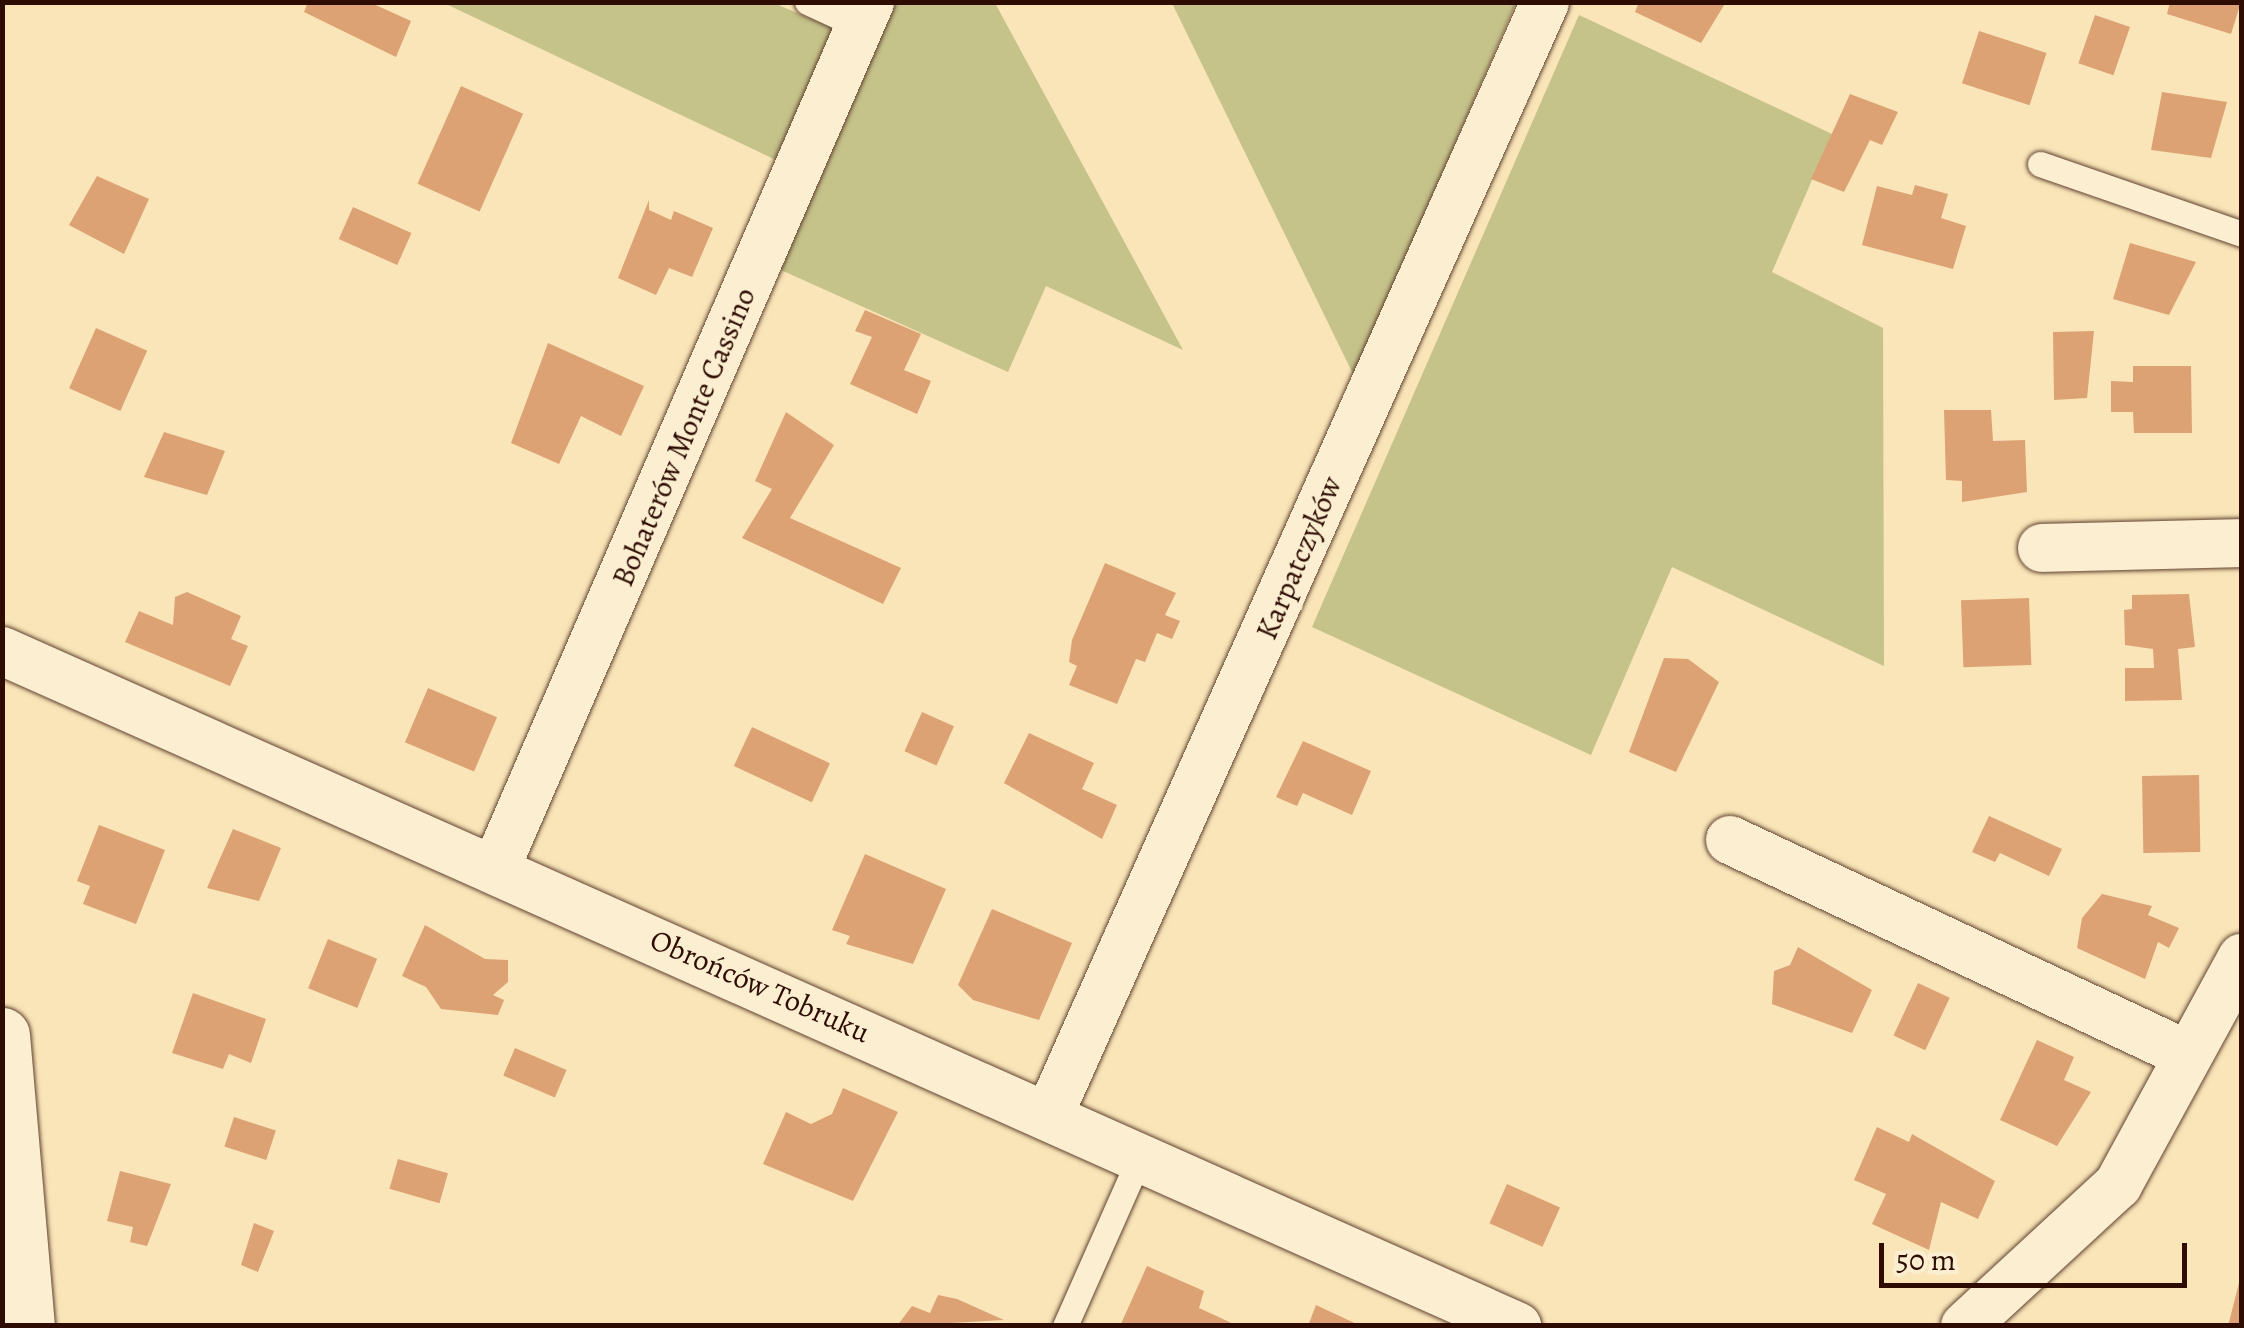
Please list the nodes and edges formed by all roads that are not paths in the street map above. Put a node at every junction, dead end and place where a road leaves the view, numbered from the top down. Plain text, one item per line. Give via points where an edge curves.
1 (808, 2) edge
2 (1545, 2) edge
3 (865, 14) edge
4 (2040, 164) dead end
5 (2242, 234) edge
6 (2242, 543) edge
7 (2042, 548) dead end
8 (2, 651) edge
9 (1730, 840) dead end
10 (495, 870) junction
11 (2242, 958) edge
12 (2, 1035) edge
13 (2188, 1056) junction
14 (1050, 1113) junction
15 (1140, 1157) junction
16 (27, 1326) edge
17 (1065, 1326) edge
18 (1516, 1326) edge
19 (1965, 1326) edge

1 - 3 lane
2 - 14 street, Karpatczyków
3 - 10 street, Bohaterów Monte Cassino
4 - 5 lane
6 - 7 street
8 - 10 street, Obrońców Tobruku
9 - 13 street
10 - 14 street, Obrońców Tobruku
11 - 13 street
12 - 16 street
13 - 19 street via 2118,1185
14 - 15 street, Obrońców Tobruku
15 - 17 lane
15 - 18 street, Obrońców Tobruku

